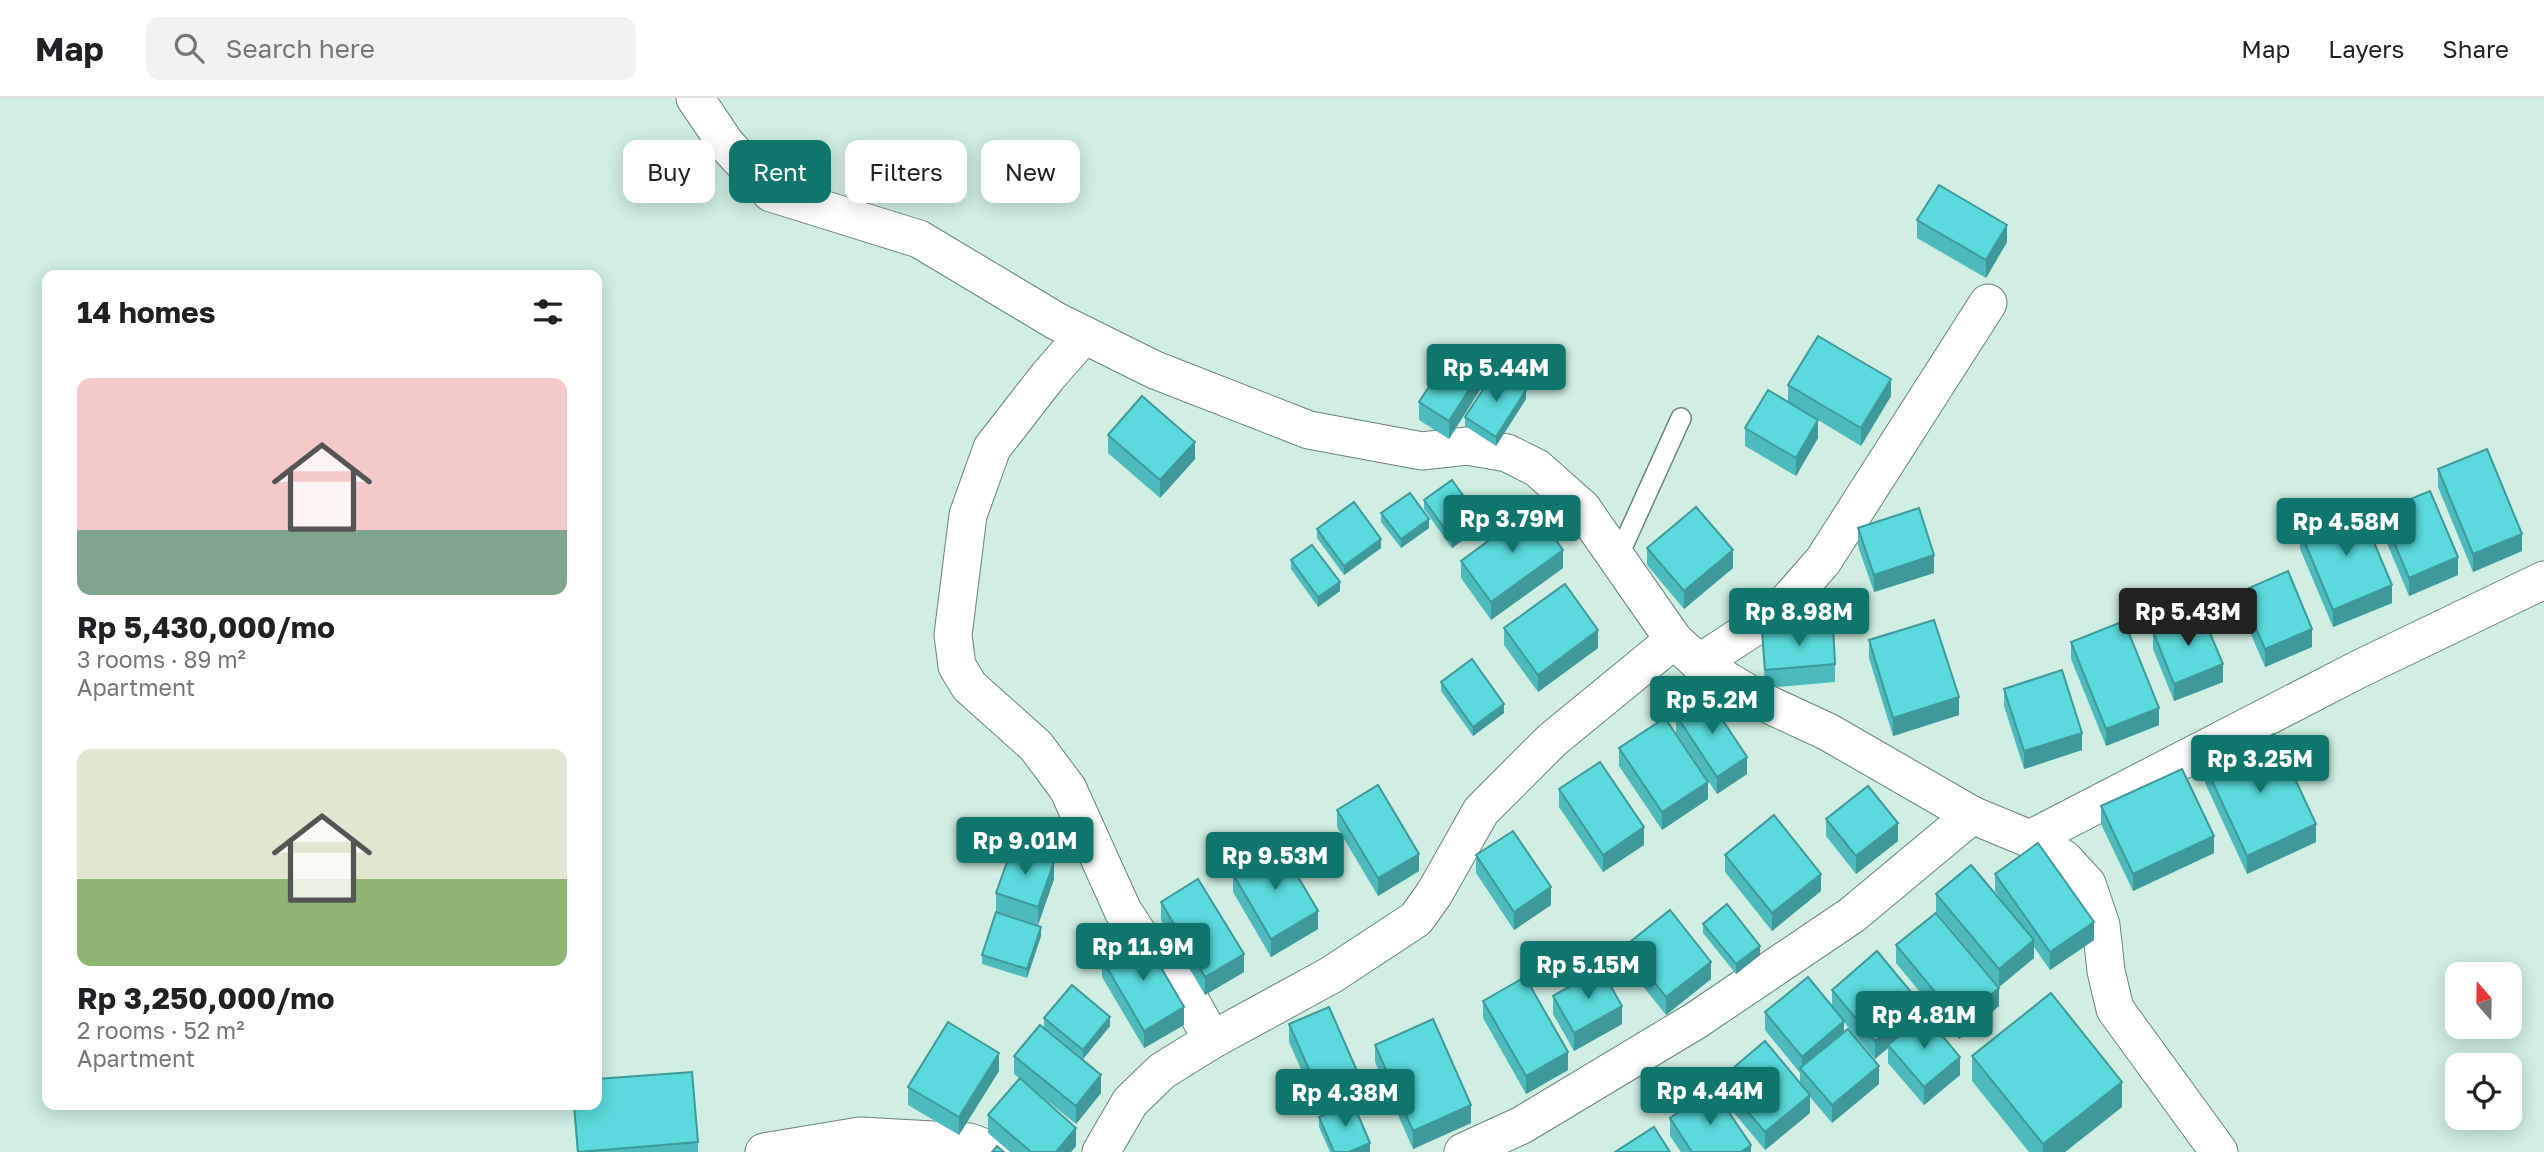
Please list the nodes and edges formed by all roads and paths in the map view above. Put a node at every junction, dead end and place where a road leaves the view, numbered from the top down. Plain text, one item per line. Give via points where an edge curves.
1 (695, 98) edge
2 (1988, 303) dead end
3 (1084, 335) junction
4 (1681, 418) dead end
5 (1617, 559) junction
6 (2544, 580) edge
7 (1687, 652) junction
8 (1972, 815) junction
9 (2030, 839) junction
10 (1212, 1040) junction
11 (764, 1152) edge
12 (997, 1152) edge
13 (1101, 1152) edge
14 (1463, 1152) edge
15 (2219, 1152) edge

1 - 3 street via 726,144 771,193 919,239
2 - 7 street via 1823,561 1779,611
3 - 5 street via 1156,370 1309,430 1422,451 1467,446 1507,453 1537,468 1582,508
3 - 10 street via 992,448 968,515 953,635 957,666 969,686 1036,746 1068,789 1123,911 1189,998
4 - 5 lane
5 - 7 street
6 - 9 street via 2359,669
7 - 8 street via 1759,700 1828,732
7 - 10 street via 1552,740 1481,811 1416,919 1331,975
8 - 9 street
8 - 14 street via 1852,915 1695,1021 1522,1125
9 - 15 street via 2064,859 2087,884 2101,925 2115,1009
10 - 13 street via 1163,1071 1130,1102
11 - 12 street via 860,1136 969,1142

